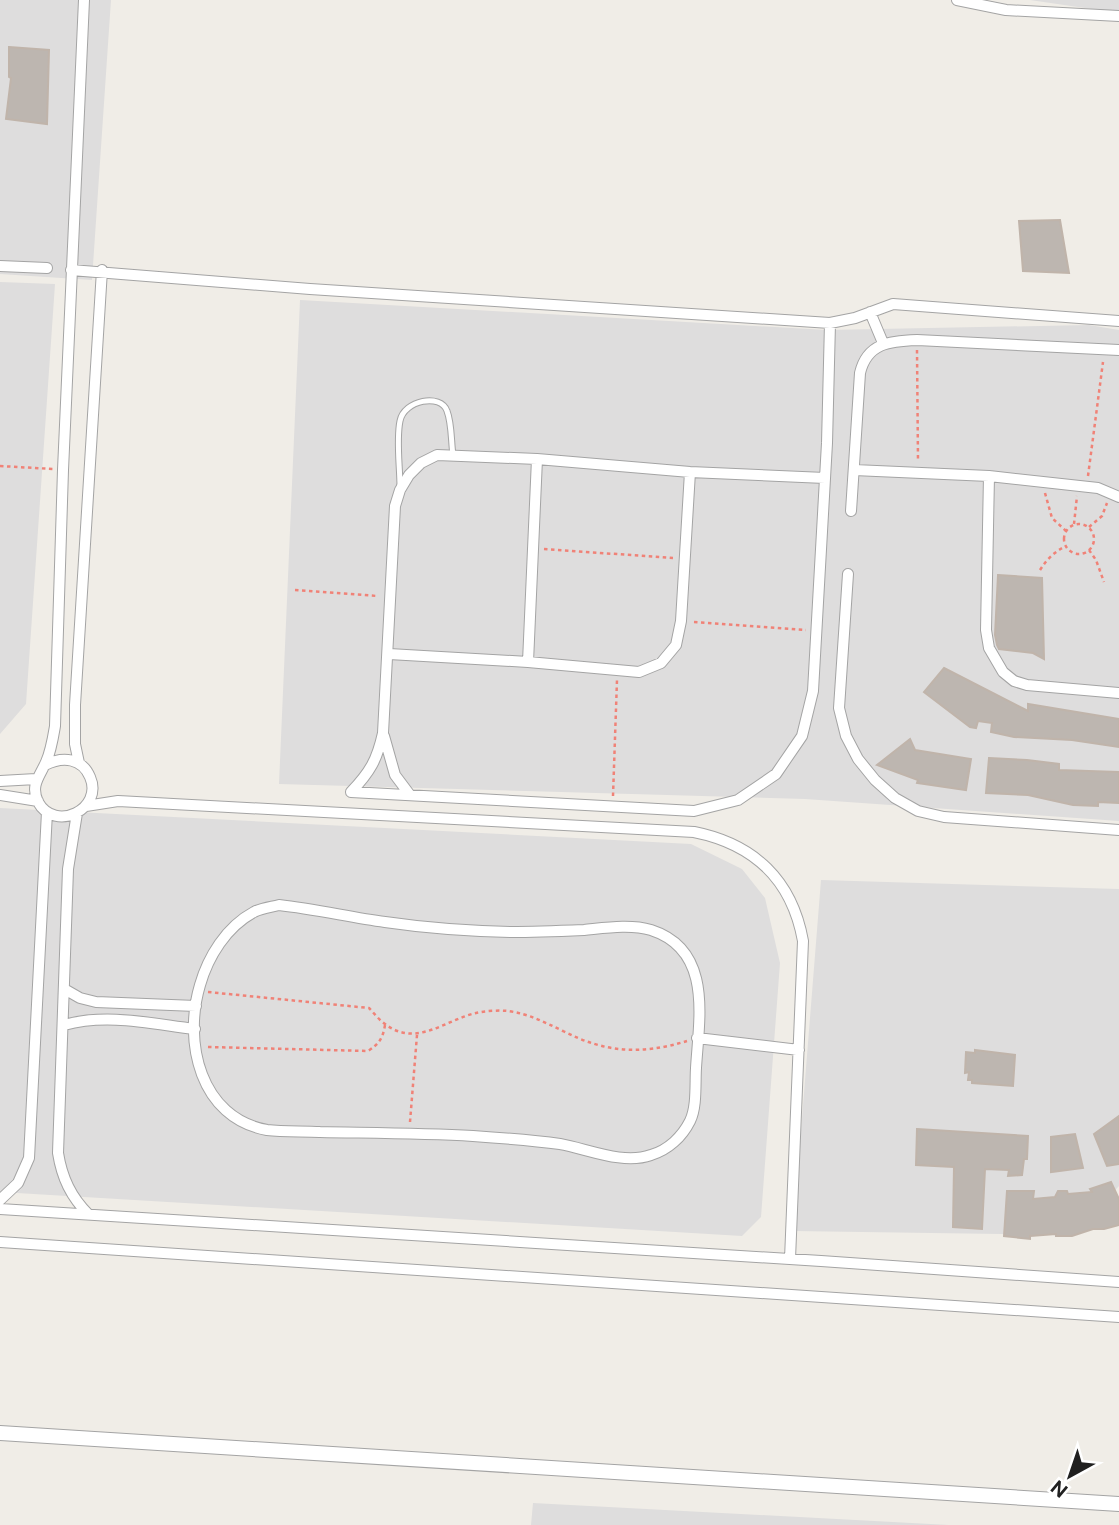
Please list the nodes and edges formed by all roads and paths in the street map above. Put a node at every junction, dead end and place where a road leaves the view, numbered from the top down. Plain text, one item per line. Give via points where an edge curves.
1 (84, 0) edge
2 (957, 0) edge
3 (1119, 16) edge
4 (0, 266) edge
5 (47, 268) dead end
6 (71, 270) junction
7 (102, 271) junction
8 (870, 312) junction
9 (1119, 321) edge
10 (830, 323) junction
11 (917, 340) junction
12 (883, 343) junction
13 (1104, 349) junction
14 (1119, 350) edge
15 (453, 455) junction
16 (537, 458) junction
17 (0, 466) edge
18 (63, 470) junction
19 (854, 470) junction
20 (691, 472) junction
21 (919, 472) junction
22 (989, 476) junction
23 (825, 478) junction
24 (1042, 482) junction
25 (1082, 486) junction
26 (400, 490) junction
27 (1114, 494) edge
28 (851, 511) dead end
29 (1074, 524) junction
30 (1089, 527) junction
31 (1066, 531) junction
32 (1066, 546) junction
33 (534, 548) junction
34 (1089, 551) junction
35 (685, 559) junction
36 (1040, 570) dead end
37 (848, 574) dead end
38 (1104, 582) dead end
39 (295, 590) dead end
40 (391, 597) junction
41 (681, 621) junction
42 (816, 631) junction
43 (389, 654) junction
44 (528, 662) junction
45 (617, 672) junction
46 (1119, 693) edge
47 (383, 733) junction
48 (79, 763) junction
49 (45, 765) junction
50 (36, 779) junction
51 (0, 781) edge
52 (0, 795) edge
53 (410, 795) junction
54 (38, 801) junction
55 (613, 806) junction
56 (82, 810) junction
57 (47, 812) junction
58 (1119, 830) edge
59 (66, 990) junction
60 (198, 991) junction
61 (197, 1006) junction
62 (64, 1025) junction
63 (386, 1025) junction
64 (195, 1029) junction
65 (417, 1034) junction
66 (698, 1038) junction
67 (194, 1047) junction
68 (799, 1050) junction
69 (409, 1133) junction
70 (0, 1200) edge
71 (0, 1209) edge
72 (89, 1215) junction
73 (0, 1242) edge
74 (790, 1259) junction
75 (1119, 1282) edge
76 (1119, 1317) edge
77 (0, 1433) edge
78 (1119, 1504) edge

1 - 6 street
2 - 3 street via 1006,10
4 - 5 street
6 - 7 street
6 - 18 street
7 - 10 street
7 - 48 street via 74,715
8 - 9 street via 901,305
8 - 10 street
8 - 12 street
10 - 23 street
11 - 12 street
11 - 13 street
11 - 21 path
12 - 19 street via 870,352 862,366
13 - 14 street
13 - 25 path
15 - 16 street
15 - 26 street via 437,455 421,463
15 - 26 lane via 445,407 437,402 414,402 400,421
16 - 20 street
16 - 33 street
17 - 18 path
18 - 49 street via 55,726
19 - 21 street
19 - 28 street
20 - 23 street
20 - 35 street
21 - 22 street
22 - 24 street
22 - 46 street via 986,630 994,660 1014,681 1027,685
23 - 42 street
24 - 25 street
24 - 31 path via 1052,518
25 - 27 street
25 - 29 path
26 - 40 street via 395,506
27 - 30 path via 1102,516
29 - 30 path
29 - 31 path
30 - 34 path via 1095,541
31 - 32 path
32 - 34 path via 1074,553
32 - 36 path via 1055,551
33 - 35 path
33 - 44 street
34 - 38 path
35 - 41 street
37 - 58 street via 839,708 846,736 875,780 918,811 944,817
39 - 40 path
40 - 43 street
41 - 42 path
41 - 45 street via 676,645 661,663 639,672
42 - 55 street via 813,691 802,736 776,774 738,800 694,811
43 - 44 street
43 - 47 street
44 - 45 street
45 - 55 path
47 - 53 street via 395,775
47 - 53 street via 378,755 351,792
48 - 49 street via 68,759
48 - 56 street via 92,783 92,795
49 - 50 street
50 - 51 street
50 - 54 street
52 - 54 street
53 - 55 street
54 - 57 street
56 - 57 street via 57,816
56 - 59 street via 68,869
56 - 68 street via 102,802 134,801 687,831 723,839 767,867 796,912 803,941
57 - 70 street via 29,1158 18,1183
59 - 61 street via 96,1002
59 - 62 street
60 - 61 street
60 - 63 path via 369,1008
60 - 66 street via 205,967 234,926 255,911 279,905 454,929 511,932 626,927 649,930 671,940 687,957 697,978
61 - 64 street
62 - 64 street via 105,1019
62 - 72 street via 60,1164 73,1196
63 - 65 path
63 - 67 path via 377,1045 368,1051
64 - 67 street
65 - 66 path via 475,1013 506,1011 537,1017 596,1046 631,1051
65 - 69 path
66 - 68 street
66 - 69 street via 692,1117 683,1134 650,1156 631,1158 514,1138
67 - 69 street via 200,1075 215,1100 247,1123 265,1130
68 - 74 street
71 - 72 street
72 - 74 street
73 - 76 street
74 - 75 street
77 - 78 street

